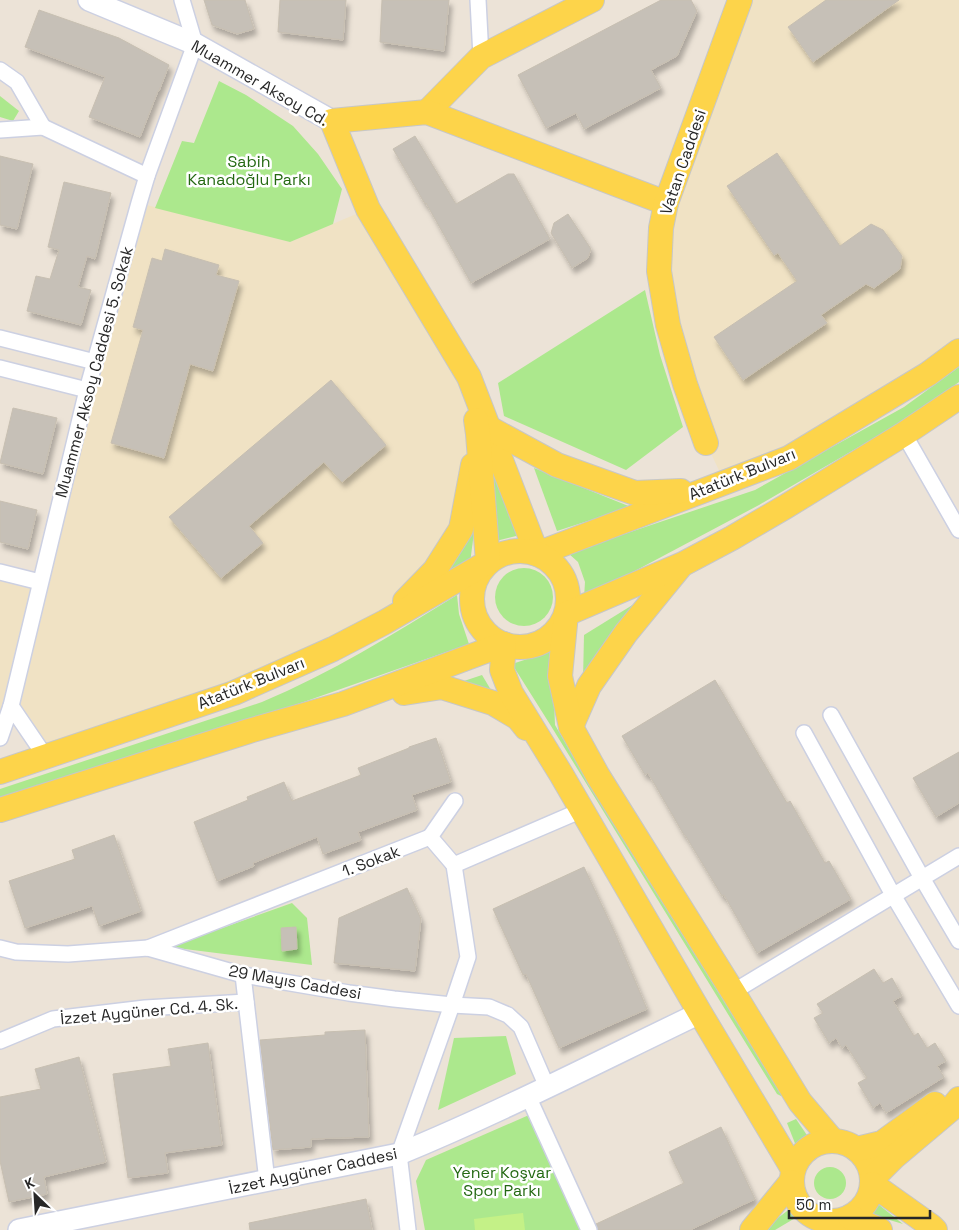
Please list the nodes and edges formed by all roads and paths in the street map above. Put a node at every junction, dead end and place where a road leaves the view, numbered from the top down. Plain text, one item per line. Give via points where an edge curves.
1 (89, 0) edge
2 (182, 0) edge
3 (478, 0) edge
4 (592, 0) edge
5 (740, 0) edge
6 (195, 44) junction
7 (481, 56) junction
8 (0, 70) edge
9 (427, 112) junction
10 (332, 121) junction
11 (43, 127) junction
12 (0, 130) edge
13 (147, 176) junction
14 (666, 203) junction
15 (0, 338) edge
16 (959, 351) edge
17 (94, 362) junction
18 (0, 368) edge
19 (87, 390) junction
20 (959, 398) edge
21 (484, 431) junction
22 (904, 434) junction
23 (706, 443) dead end
24 (702, 490) junction
25 (959, 530) edge
26 (537, 554) junction
27 (488, 562) junction
28 (683, 564) junction
29 (0, 572) edge
30 (40, 582) junction
31 (566, 614) junction
32 (385, 622) junction
33 (504, 644) junction
34 (343, 704) junction
35 (11, 706) junction
36 (831, 715) dead end
37 (571, 727) junction
38 (804, 733) dead end
39 (0, 738) edge
40 (45, 756) junction
41 (0, 772) edge
42 (561, 774) junction
43 (455, 801) dead end
44 (0, 810) edge
45 (582, 810) junction
46 (430, 837) junction
47 (959, 856) edge
48 (454, 865) junction
49 (922, 878) junction
50 (893, 895) junction
51 (959, 941) edge
52 (0, 948) edge
53 (148, 948) junction
54 (243, 975) junction
55 (733, 992) junction
56 (246, 1002) junction
57 (452, 1005) junction
58 (959, 1006) edge
59 (700, 1013) junction
60 (0, 1041) edge
61 (538, 1091) junction
62 (959, 1092) edge
63 (959, 1099) edge
64 (833, 1141) junction
65 (857, 1149) junction
66 (399, 1154) junction
67 (792, 1176) junction
68 (267, 1181) junction
69 (872, 1182) junction
70 (850, 1217) junction
71 (815, 1225) edge
72 (18, 1230) edge
73 (408, 1230) edge
74 (589, 1230) edge
75 (752, 1230) edge
76 (880, 1230) edge
77 (934, 1230) edge

1 - 6 street, Muammer Aksoy Cd.
2 - 6 street
3 - 7 street
4 - 7 main road
5 - 14 main road, Vatan Caddesi
6 - 10 street, Muammer Aksoy Cd.
6 - 13 street, Muammer Aksoy Caddesi 5. Sokak
7 - 9 main road
8 - 11 street via 17,82
9 - 10 main road
9 - 14 main road
10 - 21 main road, Muammer Aksoy Cd. via 368,209 469,377
11 - 12 street
11 - 13 street
13 - 17 street, Muammer Aksoy Caddesi 5. Sokak
14 - 23 main road, Vatan Caddesi via 659,271 668,325
15 - 17 street
16 - 24 main road, Atatürk Bulvarı via 928,374 789,458
17 - 19 street, Muammer Aksoy Caddesi 5. Sokak
18 - 19 street
19 - 30 street, Muammer Aksoy Caddesi 5. Sokak
20 - 22 main road
21 - 24 main road via 557,465 636,493
21 - 26 main road, Muammer Aksoy Cd.
21 - 27 main road
21 - 32 main road via 461,529 435,570
22 - 25 street
22 - 28 main road
24 - 26 main road, Atatürk Bulvarı
26 - 27 main road, Atatürk Bulvarı via 511,551
26 - 31 main road, Atatürk Bulvarı via 548,559 564,578 568,596
27 - 32 main road, Atatürk Bulvarı
27 - 33 main road via 472,588 471,604 475,619 484,632
28 - 31 main road
28 - 37 main road via 626,633 589,686
29 - 30 street
30 - 35 street, Muammer Aksoy Caddesi 5. Sokak
31 - 33 main road via 550,637 538,644 510,647
31 - 37 main road, Atatürk Bulvarı via 560,676
32 - 40 main road, Atatürk Bulvarı via 234,693
33 - 34 main road
33 - 42 main road via 502,670 511,693
34 - 42 main road via 442,686 493,703 518,718
34 - 44 main road
35 - 39 street, Muammer Aksoy Caddesi 5. Sokak
35 - 40 street
36 - 49 street
37 - 55 main road, Atatürk Bulvarı via 598,776
38 - 50 street
40 - 41 main road, Atatürk Bulvarı
42 - 45 main road
43 - 46 street
45 - 48 street
45 - 59 main road
46 - 48 street
46 - 53 street, 1. Sokak
47 - 49 street
48 - 57 street via 468,956
49 - 50 street
49 - 51 street
50 - 55 street
50 - 58 street
52 - 53 street, 29 Mayıs Caddesi via 16,952 68,954
53 - 54 street, 29 Mayıs Caddesi
54 - 56 street, İzzet Aygüner Cd. 4. Sk.
54 - 57 street, 29 Mayıs Caddesi via 349,993
55 - 64 main road, Atatürk Bulvarı via 800,1102
56 - 60 street, İzzet Aygüner Cd. 4. Sk. via 145,1008 53,1019
56 - 68 street
57 - 61 street, 29 Mayıs Caddesi via 489,1007 508,1015 521,1027
57 - 66 street
59 - 61 street, İzzet Aygüner Caddesi
59 - 67 main road
61 - 66 street, İzzet Aygüner Caddesi
61 - 74 street, 29 Mayıs Caddesi
62 - 65 main road via 941,1100 882,1143
63 - 69 main road via 894,1157
64 - 65 main road
64 - 67 main road via 820,1142 808,1148 799,1158
65 - 69 main road via 866,1159
66 - 68 street, İzzet Aygüner Caddesi
66 - 73 street
67 - 71 main road via 794,1196
67 - 75 main road
68 - 72 street, İzzet Aygüner Caddesi
69 - 70 main road via 861,1209
69 - 77 main road
70 - 71 main road
70 - 76 main road

